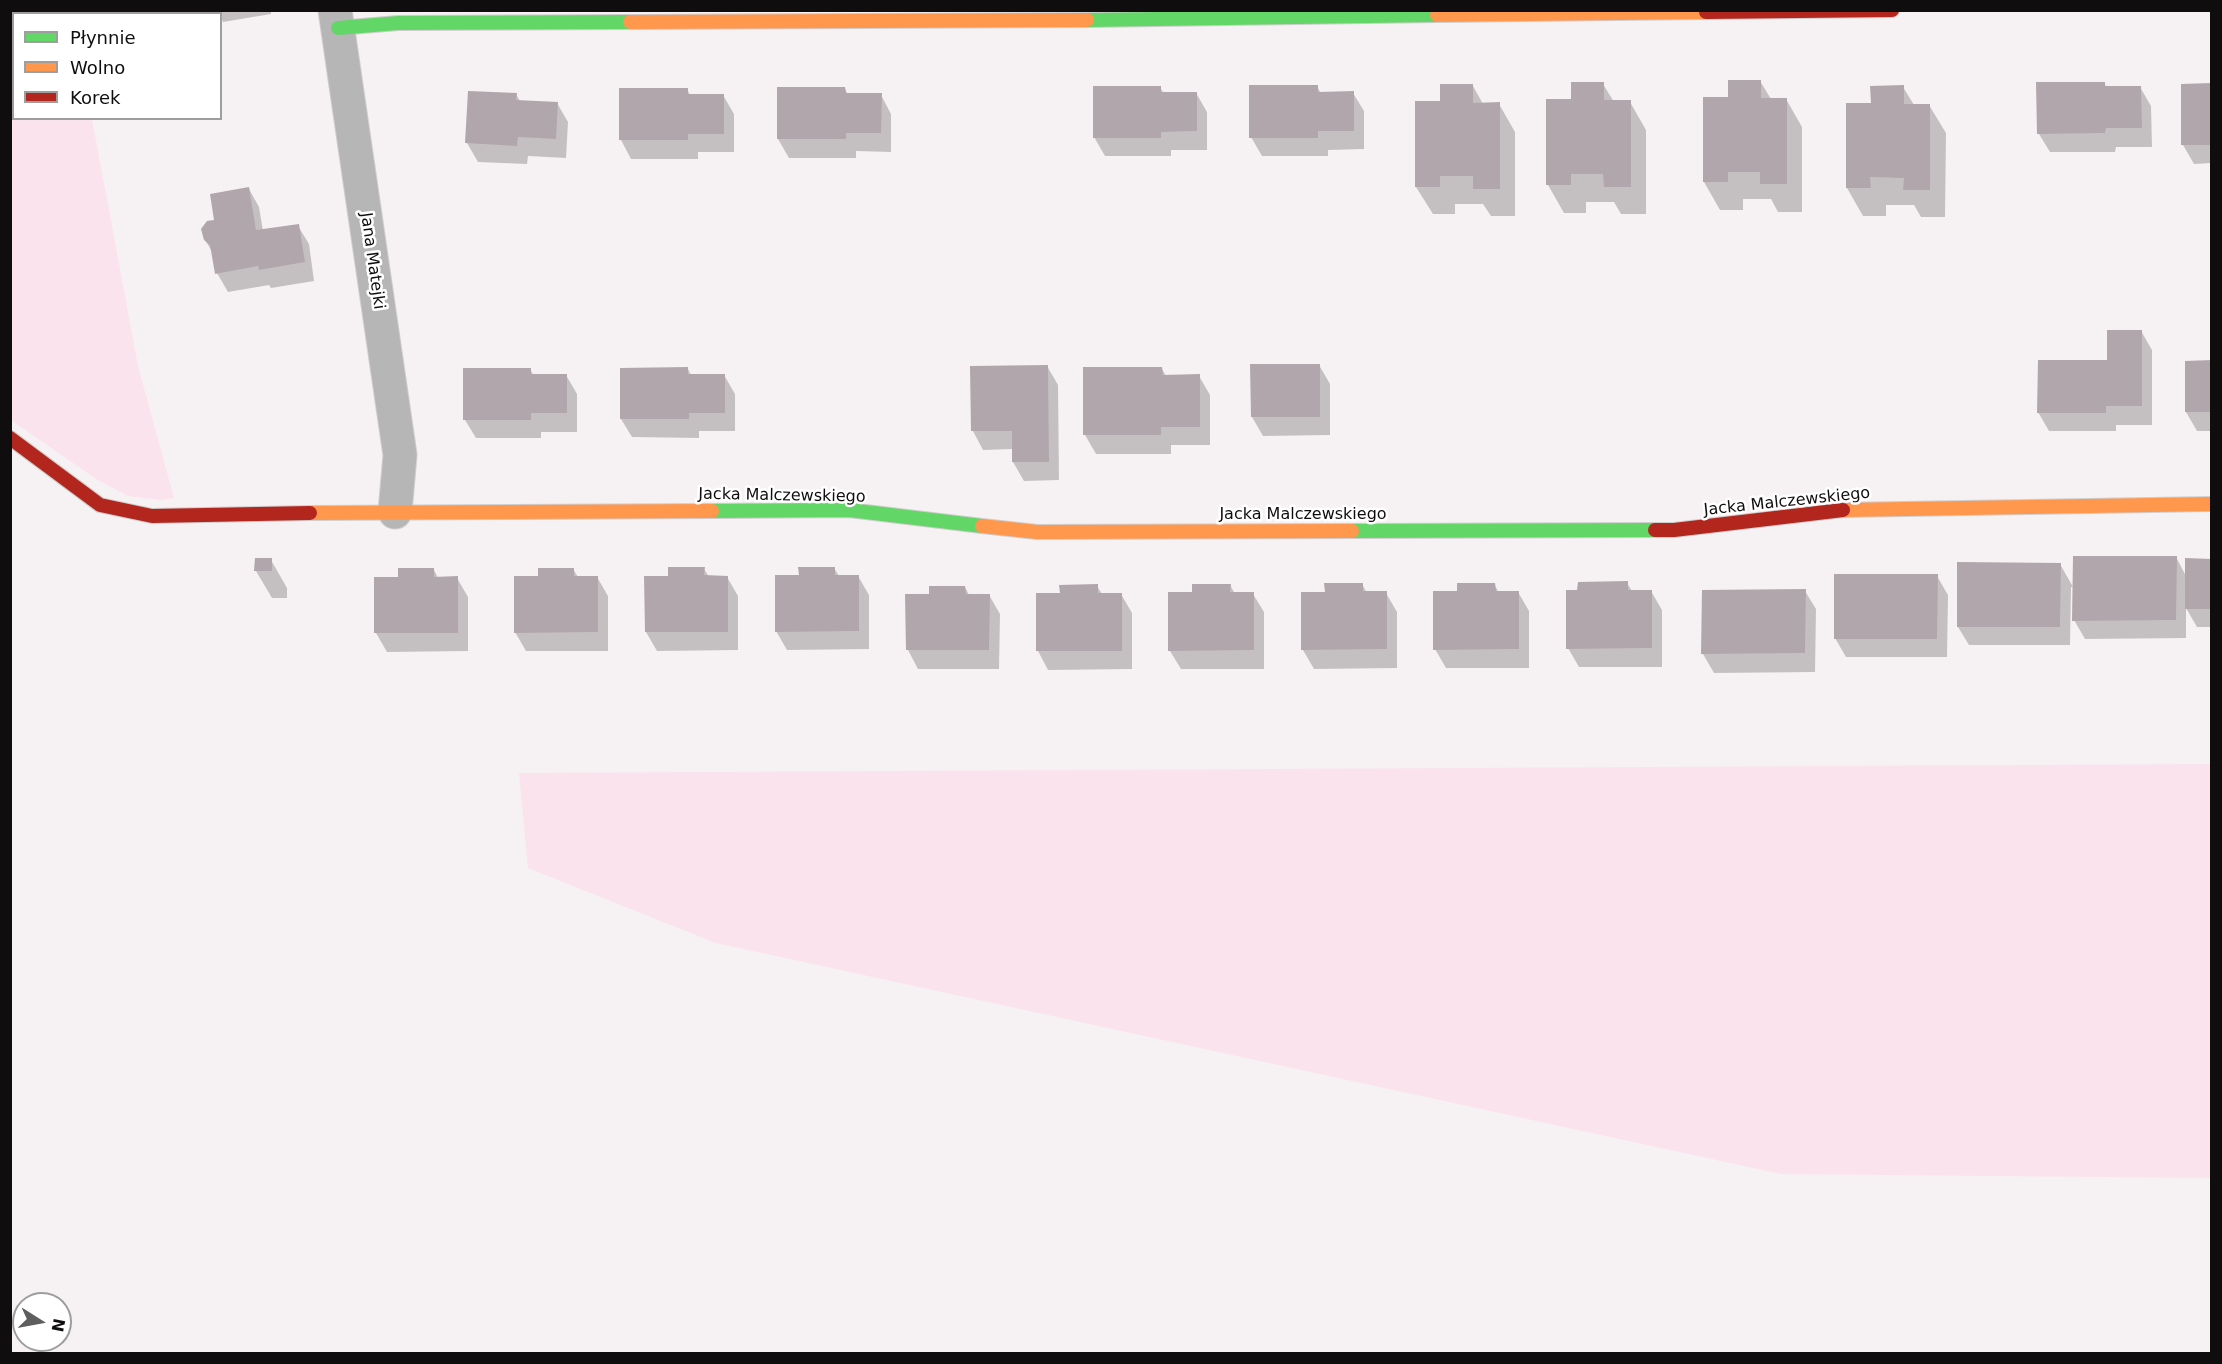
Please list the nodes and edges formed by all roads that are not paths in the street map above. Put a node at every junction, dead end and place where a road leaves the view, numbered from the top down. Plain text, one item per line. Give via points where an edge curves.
1 (1892, 10) edge
2 (1663, 11) edge
3 (337, 19) edge
4 (10, 438) edge
5 (2211, 504) edge
6 (395, 512) junction

1 - 2 street
2 - 3 street via 1118,20 398,23
3 - 6 street, Jana Matejki via 400,455
4 - 6 street, Jacka Malczewskiego via 100,505 152,516
5 - 6 street, Jacka Malczewskiego via 1852,509 1650,531 1037,532 849,510

